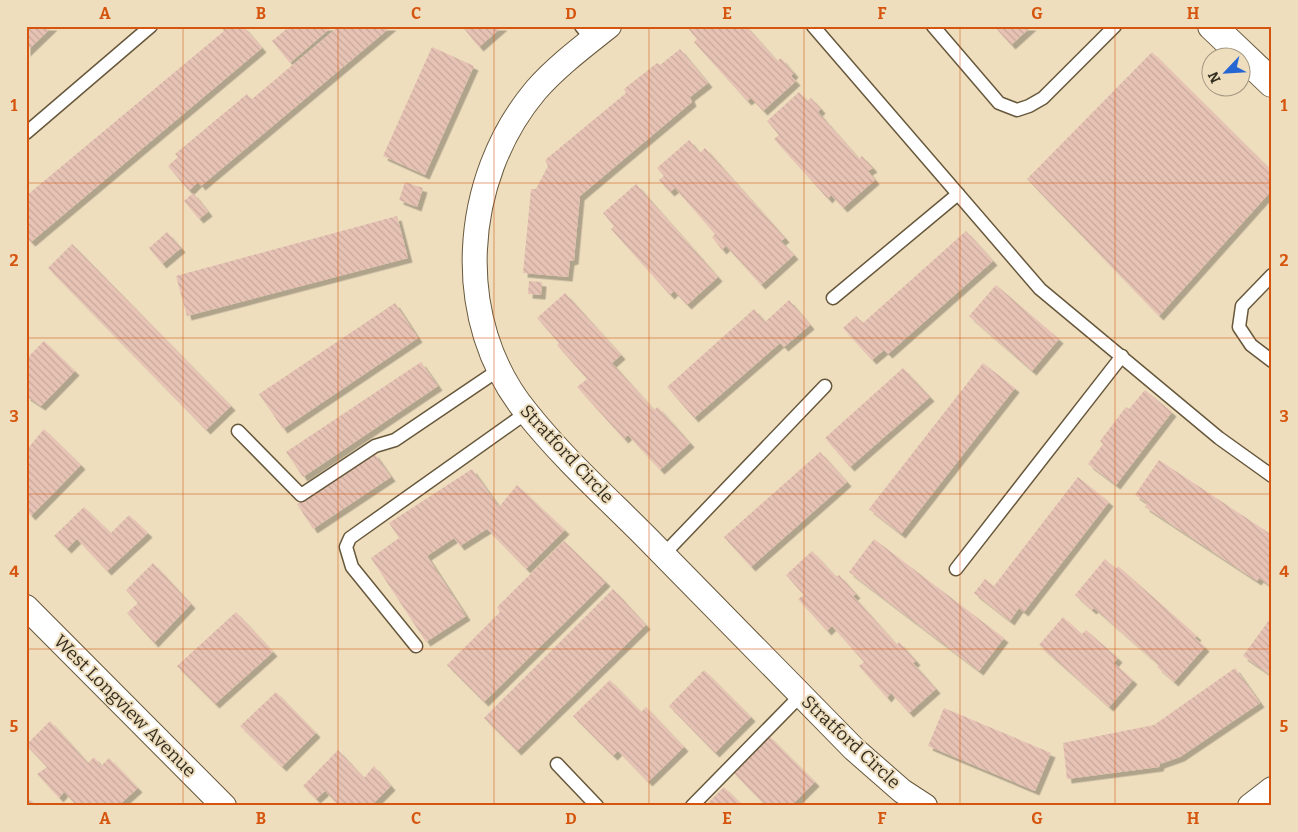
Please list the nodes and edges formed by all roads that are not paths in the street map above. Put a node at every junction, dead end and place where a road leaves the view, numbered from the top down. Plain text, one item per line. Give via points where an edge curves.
1 (151, 26) edge
2 (813, 26) edge
3 (933, 26) edge
4 (1115, 26) edge
5 (1212, 26) edge
6 (594, 31) edge
7 (1272, 83) edge
8 (26, 132) edge
9 (958, 194) junction
10 (1272, 275) edge
11 (833, 298) dead end
12 (1122, 356) junction
13 (1272, 361) edge
14 (500, 369) junction
15 (825, 386) dead end
16 (526, 413) junction
17 (238, 431) dead end
18 (1272, 476) edge
19 (663, 555) junction
20 (956, 569) dead end
21 (26, 607) edge
22 (416, 646) dead end
23 (801, 695) junction
24 (557, 764) dead end
25 (1272, 789) edge
26 (214, 803) edge
27 (598, 806) edge
28 (692, 806) edge
29 (925, 806) edge
30 (1250, 806) edge

1 - 8 lane
2 - 9 lane
3 - 4 lane via 999,103 1017,110 1043,98
5 - 7 main road
6 - 14 street, Stratford Circle via 536,90 507,131 482,192 476,224 476,291 482,323
9 - 11 lane
9 - 12 lane via 1040,290
10 - 13 lane via 1242,306 1238,327 1251,345
12 - 18 lane via 1219,438
12 - 20 lane
14 - 16 street, Stratford Circle
14 - 17 lane via 395,440 375,446 301,495
15 - 19 lane
16 - 19 street, Stratford Circle
16 - 22 lane via 350,538 346,547 352,567
19 - 23 street, Stratford Circle
21 - 26 street, West Longview Avenue
23 - 28 lane
23 - 29 street, Stratford Circle via 854,749 902,791
24 - 27 lane
25 - 30 street

